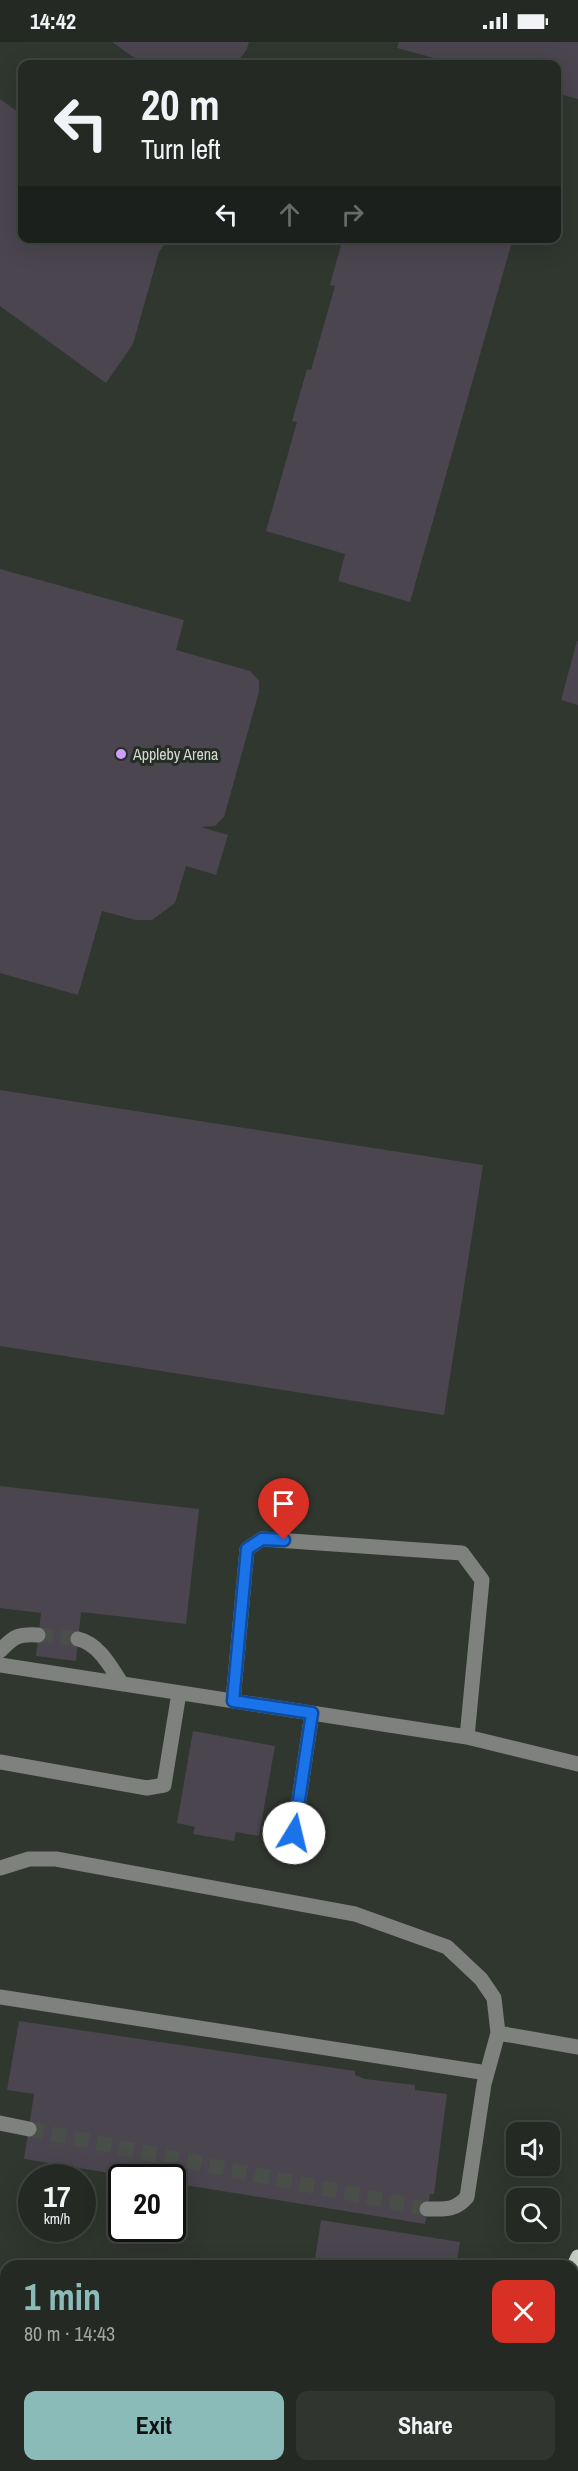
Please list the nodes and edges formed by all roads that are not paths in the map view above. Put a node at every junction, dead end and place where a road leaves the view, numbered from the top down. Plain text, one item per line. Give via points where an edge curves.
1 (38, 1635) tunnel mouth
2 (78, 1639) tunnel mouth
3 (0, 1651) edge
4 (0, 1665) edge
5 (122, 1683) junction
6 (179, 1693) junction
7 (233, 1701) junction
8 (312, 1713) junction
9 (468, 1737) junction
10 (0, 1762) edge
11 (578, 1764) edge
12 (294, 1833) dead end
13 (0, 1868) edge
14 (0, 1997) edge
15 (498, 2033) junction
16 (578, 2047) edge
17 (487, 2073) junction
18 (1, 2120) edge
19 (29, 2129) tunnel mouth
20 (427, 2209) tunnel mouth

1 - 3 lane via 22,1634
2 - 5 lane via 88,1641 105,1658
4 - 5 lane
5 - 6 lane
6 - 7 lane
6 - 10 lane via 164,1785 147,1788
7 - 8 lane
7 - 9 lane via 247,1549 262,1539 462,1553 482,1580
8 - 9 lane
8 - 12 lane
9 - 11 lane
13 - 15 lane via 29,1858 56,1859 355,1914 447,1947 481,1979 494,1998
14 - 17 lane
15 - 16 lane
15 - 17 lane
17 - 20 lane via 467,2197 449,2210
18 - 19 lane

